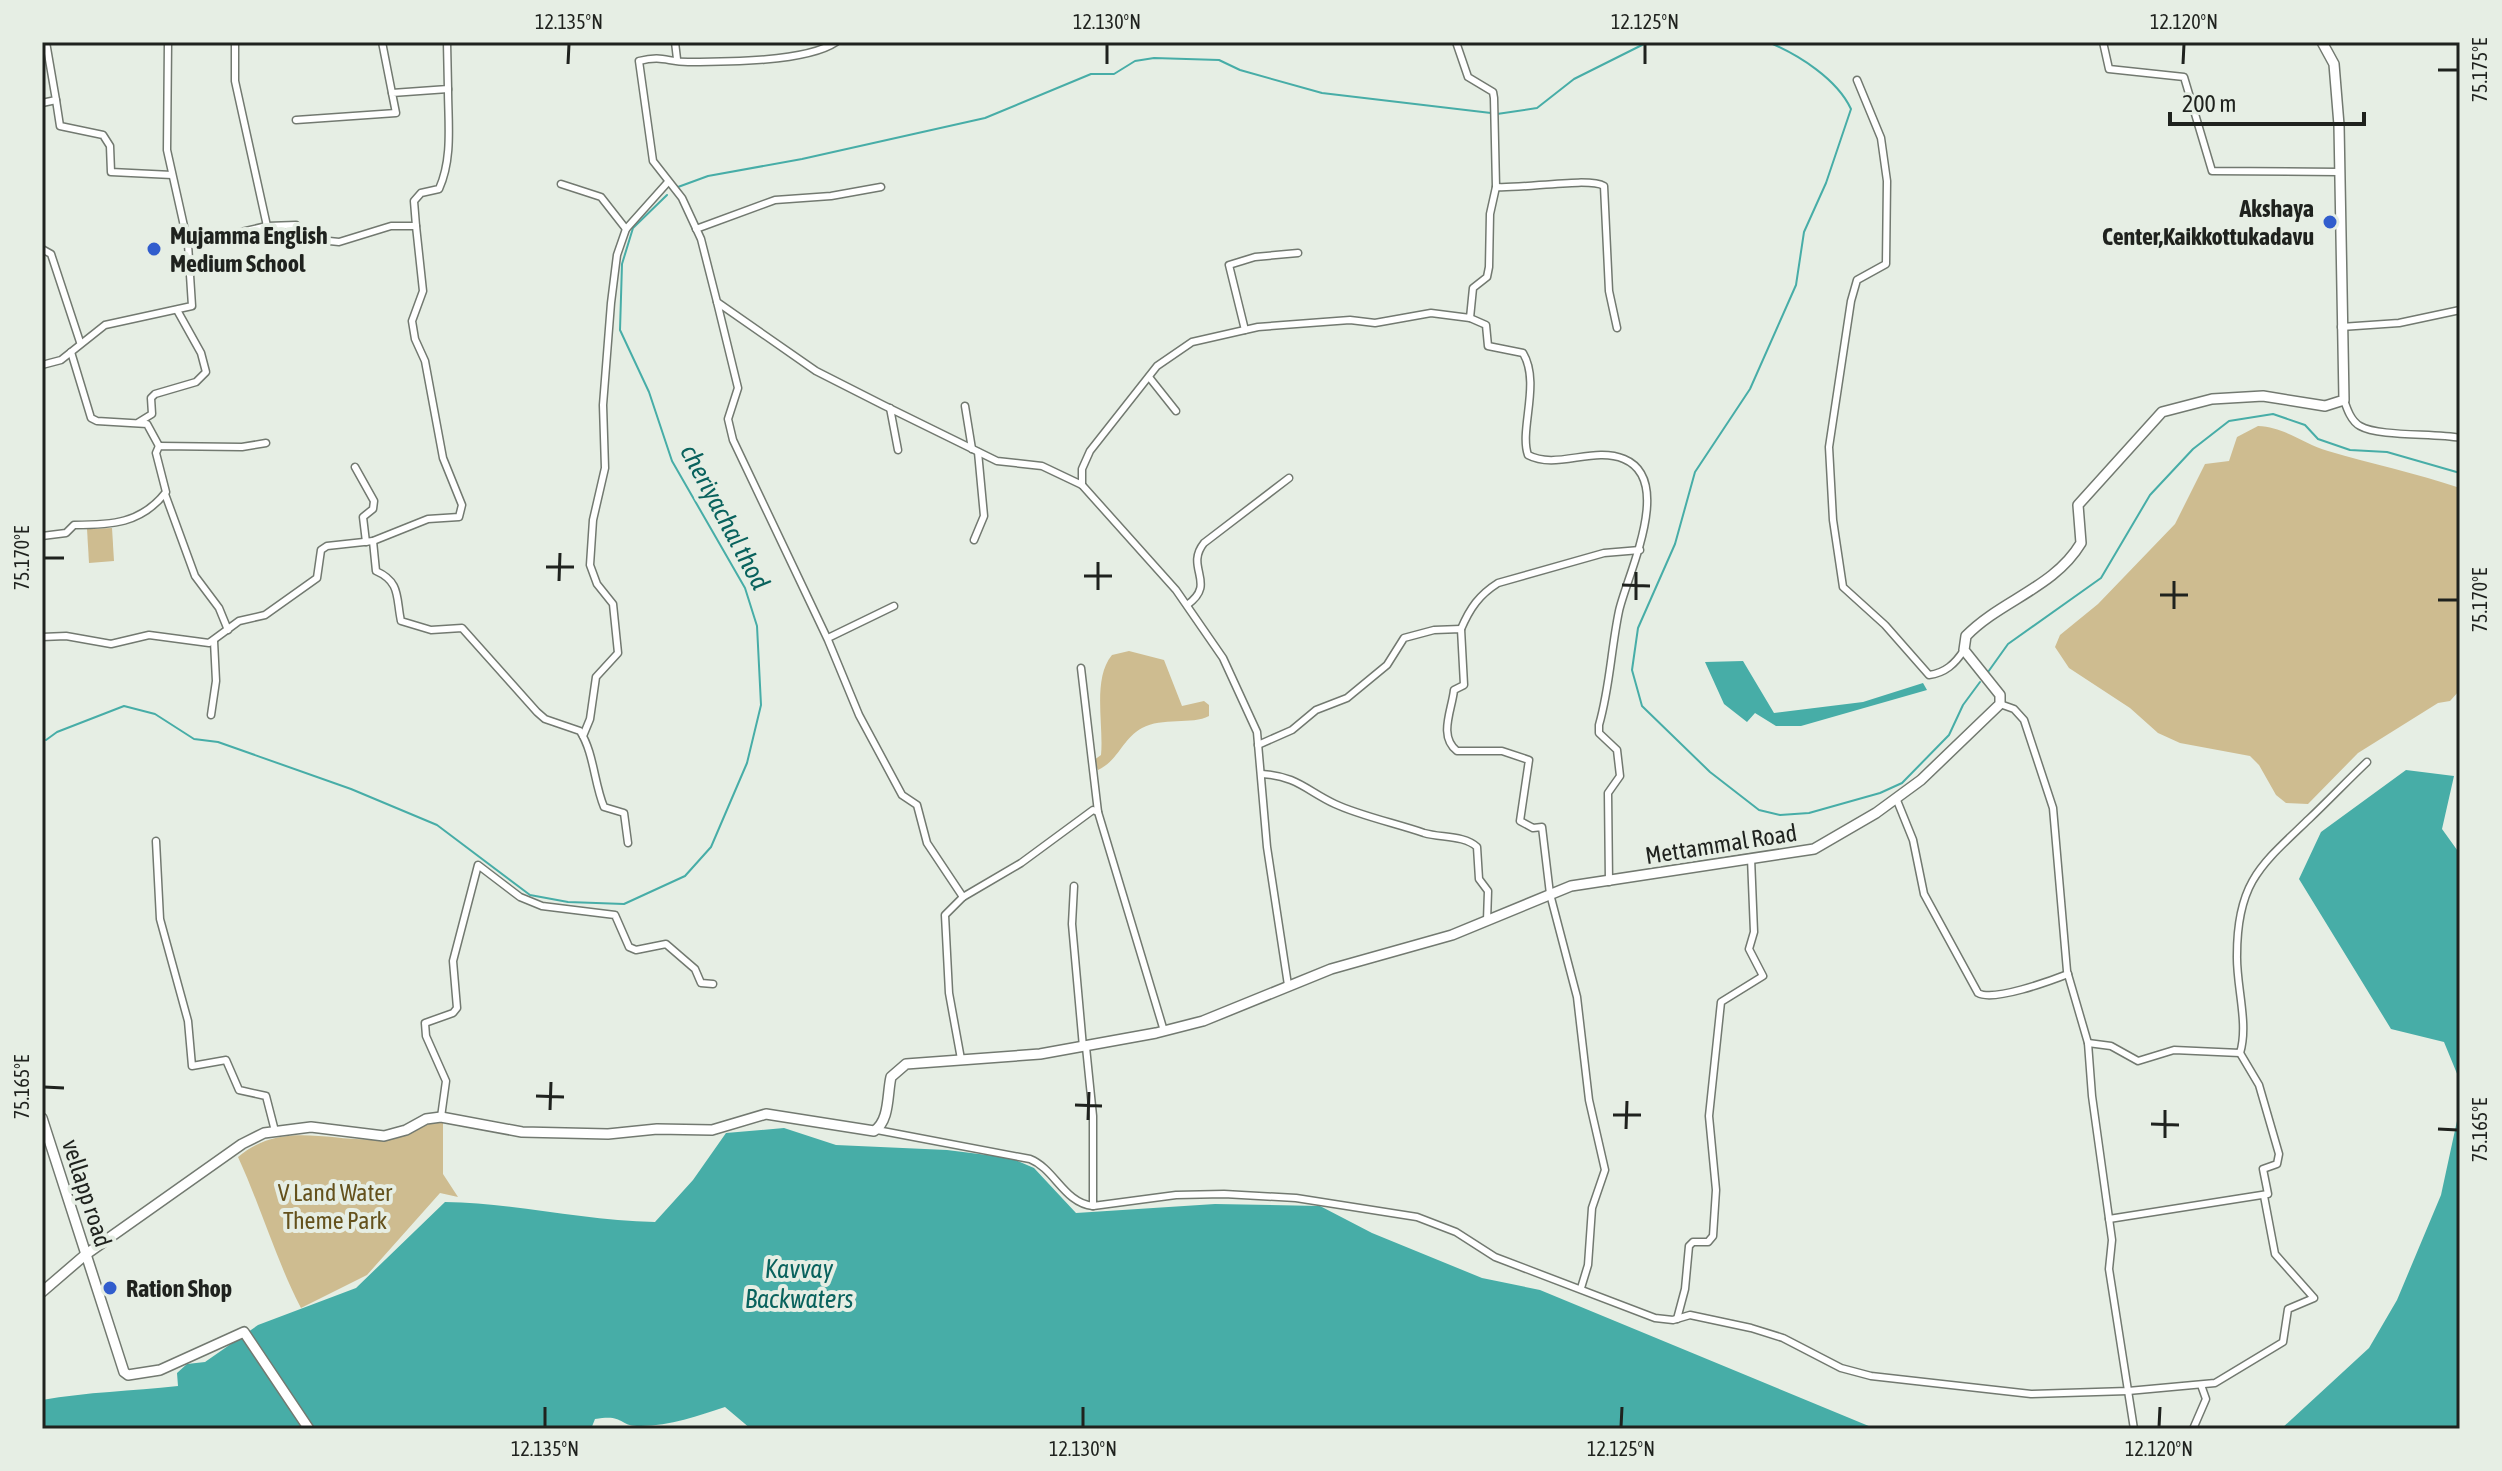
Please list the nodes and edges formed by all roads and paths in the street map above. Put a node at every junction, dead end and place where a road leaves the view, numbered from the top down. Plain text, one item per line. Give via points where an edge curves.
1 (46, 42) edge
2 (168, 42) edge
3 (235, 42) edge
4 (382, 42) edge
5 (447, 42) edge
6 (675, 42) edge
7 (836, 42) edge
8 (1456, 42) edge
9 (2103, 42) edge
10 (2322, 42) edge
11 (677, 59) junction
12 (1857, 80) dead end
13 (448, 89) junction
14 (392, 93) junction
15 (56, 100) junction
16 (42, 103) edge
17 (296, 120) dead end
18 (2339, 172) junction
19 (172, 175) junction
20 (668, 182) junction
21 (561, 184) dead end
22 (881, 187) dead end
23 (1496, 187) junction
24 (267, 226) junction
25 (416, 226) junction
26 (626, 229) junction
27 (696, 229) junction
28 (188, 244) junction
29 (42, 249) edge
30 (1298, 253) dead end
31 (717, 302) junction
32 (177, 310) junction
33 (2460, 310) edge
34 (1470, 318) junction
35 (2341, 327) junction
36 (1617, 328) dead end
37 (1245, 330) junction
38 (80, 342) junction
39 (71, 352) junction
40 (42, 365) edge
41 (1149, 377) junction
42 (2344, 400) junction
43 (965, 406) dead end
44 (890, 408) junction
45 (1176, 411) dead end
46 (139, 422) junction
47 (2460, 438) edge
48 (266, 443) dead end
49 (159, 446) junction
50 (898, 450) dead end
51 (975, 450) junction
52 (355, 467) dead end
53 (1289, 478) dead end
54 (1082, 485) junction
55 (165, 494) junction
56 (42, 536) edge
57 (974, 540) dead end
58 (369, 541) junction
59 (1640, 550) junction
60 (1187, 605) junction
61 (894, 606) dead end
62 (1461, 629) junction
63 (228, 630) junction
64 (42, 637) edge
65 (828, 638) junction
66 (214, 641) junction
67 (1964, 650) junction
68 (1081, 668) dead end
69 (2000, 704) junction
70 (211, 715) dead end
71 (583, 736) junction
72 (1258, 745) junction
73 (2367, 762) dead end
74 (1262, 774) junction
75 (1896, 798) junction
76 (1098, 812) junction
77 (156, 841) dead end
78 (628, 843) dead end
79 (1751, 858) junction
80 (1609, 882) junction
81 (1074, 886) dead end
82 (1550, 894) junction
83 (963, 897) junction
84 (1487, 921) junction
85 (2068, 974) junction
86 (713, 984) dead end
87 (1288, 985) junction
88 (1164, 1031) junction
89 (2088, 1043) junction
90 (1085, 1047) junction
91 (2240, 1053) junction
92 (961, 1059) junction
93 (441, 1117) junction
94 (42, 1118) edge
95 (877, 1130) junction
96 (275, 1131) junction
97 (45, 1138) edge
98 (2264, 1196) junction
99 (1093, 1206) junction
100 (2109, 1219) junction
101 (85, 1255) junction
102 (1581, 1288) junction
103 (42, 1292) edge
104 (1677, 1319) junction
105 (2201, 1385) junction
106 (2128, 1391) junction
107 (309, 1429) edge
108 (2134, 1429) edge
109 (2193, 1429) edge

1 - 15 street
2 - 19 street via 167,150
3 - 24 street via 235,81
4 - 14 street
5 - 13 street
6 - 11 street
7 - 11 street via 788,56
8 - 23 street via 1468,77 1493,92
9 - 18 street via 2109,69 2184,77 2212,171
10 - 18 main road via 2334,64
11 - 20 street via 639,61 653,161
12 - 67 street via 1881,138 1888,234 1886,264 1857,280 1829,447 1843,587 1929,675 1948,668
13 - 14 street
13 - 25 street via 444,177 439,189 421,193 414,201
14 - 17 street via 396,113
15 - 16 street
15 - 19 street via 60,126 103,135 110,146 111,172
18 - 35 main road
19 - 28 street
20 - 26 street
20 - 27 street
21 - 26 street via 601,197
22 - 27 street via 775,200
23 - 34 street via 1487,277 1473,288
23 - 36 street via 1530,189 1585,181 1604,186 1609,291
24 - 25 street via 296,225 310,239 339,242 391,226
24 - 28 street
25 - 58 street via 423,291 412,321 443,458 462,505 459,517 428,519
26 - 71 street via 611,303 603,405 605,468 590,552 597,584 613,604 618,653 596,677
27 - 31 street
28 - 32 street via 192,306
29 - 38 street via 51,254
30 - 37 street via 1229,265
31 - 44 street via 816,371
31 - 65 street via 738,388 728,419 733,440
32 - 38 street via 127,317
32 - 46 street via 206,372 196,382 155,394 152,414
33 - 35 street via 2399,323
34 - 37 street via 1431,313 1375,323 1350,320
34 - 59 street via 1486,325 1488,346 1523,353 1526,359 1528,455 1537,460 1623,458 1642,473 1646,512
35 - 42 main road
37 - 41 street via 1192,342
38 - 39 street
39 - 40 street
39 - 46 street via 91,418
41 - 45 street
41 - 54 street via 1084,460
42 - 47 street via 2360,426
42 - 67 main road via 2325,406 2263,396 2212,399 2162,412 2078,505 2081,543 2069,559 1971,631
43 - 51 street
44 - 50 street
44 - 51 street
46 - 49 street via 153,430
48 - 49 street
49 - 55 street
51 - 54 street via 997,461 1042,466
51 - 57 street via 984,516
52 - 58 street via 374,501 363,517
53 - 60 street via 1199,549 1203,587
54 - 60 street
55 - 56 street via 125,523 74,525 66,533
55 - 63 street via 195,576
58 - 63 street via 327,546 321,550 317,578 265,615 239,621
58 - 71 street via 376,571 389,577 400,596 401,621 431,630 462,628 537,712
59 - 62 street via 1604,553 1498,583 1469,610
59 - 80 street via 1623,595 1599,725 1599,733 1617,750 1620,776 1608,793
60 - 72 street via 1223,658
61 - 65 street
62 - 72 street via 1404,638 1387,665 1347,698
62 - 82 street via 1464,685 1454,690 1448,740 1457,751 1502,751 1529,760 1520,821 1542,827
63 - 66 street
64 - 66 street via 98,644 149,635
65 - 83 street via 859,715 902,795 917,805 927,843
66 - 70 street
67 - 69 main road via 2000,695
68 - 76 street
69 - 75 main road, Mettammal Road
69 - 85 street via 2024,720 2053,808
71 - 78 street via 597,794 604,807 624,813
72 - 74 street
73 - 91 street via 2266,858 2248,888 2238,927
74 - 84 street via 1305,784 1334,804 1471,842 1477,847 1479,879 1488,891
74 - 87 street
75 - 79 main road, Mettammal Road via 1814,849
75 - 85 street via 1913,840 1924,894 1978,993 1987,997 2025,990
76 - 83 street via 1093,810 1021,863
76 - 88 street
77 - 96 street via 160,919 188,1021 192,1066 226,1060 239,1090 266,1096
79 - 80 main road, Mettammal Road
79 - 104 street via 1754,932 1749,949 1763,976 1721,1002 1709,1116 1716,1190 1713,1236 1689,1246
80 - 82 main road, Mettammal Road
81 - 90 street via 1072,924
82 - 84 main road, Mettammal Road
82 - 102 street via 1577,997 1589,1100 1605,1170 1592,1208
83 - 92 street via 945,915 949,993
84 - 87 main road, Mettammal Road
85 - 89 street
86 - 93 street via 701,983 695,969 666,944 629,947 615,915 542,906 520,897 478,865 453,961 457,1008 427,1021 425,1027 446,1081
87 - 88 main road, Mettammal Road via 1203,1021
88 - 90 main road, Mettammal Road
89 - 91 street via 2111,1046 2138,1061 2174,1050
89 - 100 street
90 - 92 main road, Mettammal Road
90 - 99 street via 1093,1116
91 - 98 street via 2259,1085 2279,1154 2277,1164 2263,1169 2268,1189
92 - 95 main road, Mettammal Road via 896,1069
93 - 95 main road via 571,1135 712,1130 766,1114
93 - 96 main road via 384,1136 311,1127
94 - 97 main road, vellapp road
95 - 99 street via 1030,1159 1077,1201
96 - 101 main road via 242,1144
97 - 101 main road, vellapp road
98 - 100 street
98 - 105 street via 2275,1254 2314,1298 2288,1309 2286,1337 2270,1353 2223,1381
99 - 102 street via 1224,1194 1343,1203 1417,1217 1456,1232 1495,1257
100 - 106 street via 2109,1269
101 - 103 main road
101 - 107 main road, vellapp road via 124,1372 160,1370 244,1332
102 - 104 street via 1655,1318
104 - 106 street via 1690,1315 1751,1328 1871,1376 2031,1394
105 - 106 street
105 - 109 street via 2206,1399
106 - 108 street

